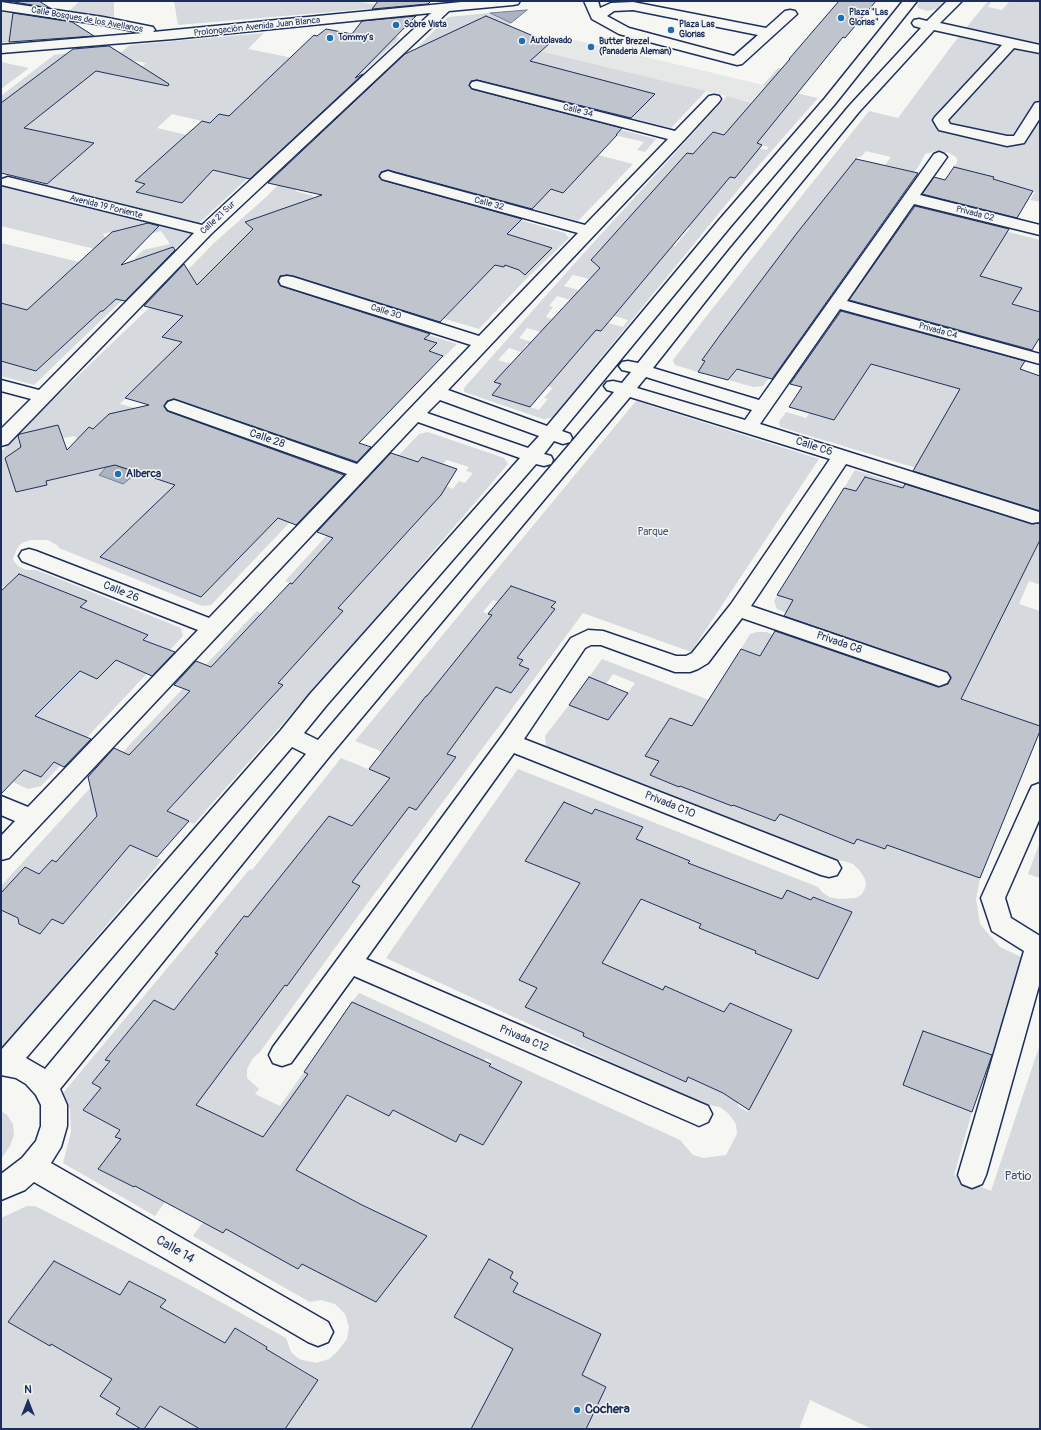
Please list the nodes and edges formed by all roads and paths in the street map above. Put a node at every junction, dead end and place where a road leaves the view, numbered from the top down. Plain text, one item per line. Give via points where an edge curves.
1 (513, 1) edge
2 (591, 1) edge
3 (1, 6) edge
4 (446, 7) junction
5 (790, 14) dead end
6 (598, 16) junction
7 (909, 27) edge
8 (769, 33) junction
9 (173, 35) junction
10 (1010, 43) junction
11 (1037, 45) edge
12 (1, 49) edge
13 (477, 85) dead end
14 (714, 99) dead end
15 (830, 101) junction
16 (1040, 106) edge
17 (854, 108) junction
18 (807, 129) junction
19 (680, 136) junction
20 (832, 136) junction
21 (939, 157) dead end
22 (388, 176) dead end
23 (8, 182) dead end
24 (911, 198) junction
25 (725, 223) junction
26 (1040, 230) edge
27 (204, 231) junction
28 (589, 231) junction
29 (753, 231) junction
30 (707, 244) junction
31 (736, 252) junction
32 (288, 281) dead end
33 (836, 303) junction
34 (484, 343) junction
35 (1040, 359) edge
36 (611, 360) junction
37 (642, 370) junction
38 (595, 380) junction
39 (1, 386) edge
40 (626, 390) junction
41 (436, 392) junction
42 (44, 397) junction
43 (174, 406) dead end
44 (763, 407) junction
45 (415, 415) junction
46 (749, 427) junction
47 (551, 433) junction
48 (1, 440) edge
49 (581, 444) junction
50 (532, 456) junction
51 (842, 456) junction
52 (563, 466) junction
53 (360, 472) junction
54 (1032, 517) dead end
55 (29, 556) dead end
56 (738, 609) junction
57 (212, 628) junction
58 (939, 678) dead end
59 (318, 700) junction
60 (352, 716) junction
61 (289, 736) junction
62 (510, 742) junction
63 (321, 752) junction
64 (1040, 792) edge
65 (1, 805) edge
66 (32, 819) junction
67 (1, 851) edge
68 (829, 868) dead end
69 (1038, 948) edge
70 (350, 963) junction
71 (282, 1055) dead end
72 (3, 1064) edge
73 (46, 1087) junction
74 (699, 1114) dead end
75 (32, 1167) junction
76 (972, 1175) dead end
77 (1, 1187) edge
78 (318, 1332) dead end

1 - 4 street, Prolongación Avenida Juan Blanca
2 - 6 street
3 - 9 street, Calle Bosques de los Avellanos via 103,21
4 - 9 street, Prolongación Avenida Juan Blanca
4 - 27 street, Calle 21 Sur
5 - 8 street
6 - 8 street via 611,7 633,6
6 - 8 street via 624,31 737,61
7 - 10 street
7 - 15 street
7 - 17 street
9 - 12 street, Prolongación Avenida Juan Blanca
10 - 11 street
10 - 16 street via 940,120 944,127 1007,141 1019,140
13 - 19 street, Calle 34
14 - 19 street
15 - 17 street
15 - 18 street
17 - 20 street
18 - 20 street
18 - 25 street
19 - 28 street
20 - 29 street
21 - 24 street
22 - 28 street, Calle 32
23 - 27 street, Avenida 19 Poniente
24 - 26 street, Privada C2
24 - 33 street
25 - 29 street
25 - 30 street
27 - 42 street, Calle 21 Sur
28 - 34 street
29 - 31 street
30 - 31 street
30 - 36 street
31 - 37 street
32 - 34 street, Calle 30
33 - 35 street, Privada C4
33 - 44 street
34 - 41 street
36 - 37 street
36 - 38 street
37 - 40 street
37 - 44 street
38 - 40 street, Calle C6
38 - 47 street
39 - 42 street
40 - 46 street, Calle C6
40 - 49 street
41 - 45 street
41 - 47 street
42 - 48 street, Calle 21 Sur
43 - 53 street, Calle 28
44 - 46 street
45 - 50 street
45 - 53 street
46 - 51 street, Calle C6
47 - 49 street
47 - 50 street
49 - 52 street
50 - 52 street
50 - 59 street
51 - 54 street, Calle C6
51 - 56 street
52 - 60 street
53 - 57 street
55 - 57 street, Calle 26
56 - 58 street, Privada C8
56 - 62 street via 700,658 690,664 675,664 602,638 588,637 578,643
57 - 66 street
59 - 60 street
59 - 61 street
60 - 63 street
61 - 63 street
61 - 72 street
62 - 68 street, Privada C10
62 - 70 street
63 - 73 street
64 - 69 street via 994,898 1002,924
65 - 66 street
66 - 67 street
69 - 76 street
70 - 71 street
70 - 74 street, Privada C12
72 - 73 street via 21,1068 35,1076
73 - 75 street via 54,1105 54,1126 47,1147
75 - 77 street via 15,1181
75 - 78 street, Calle 14

